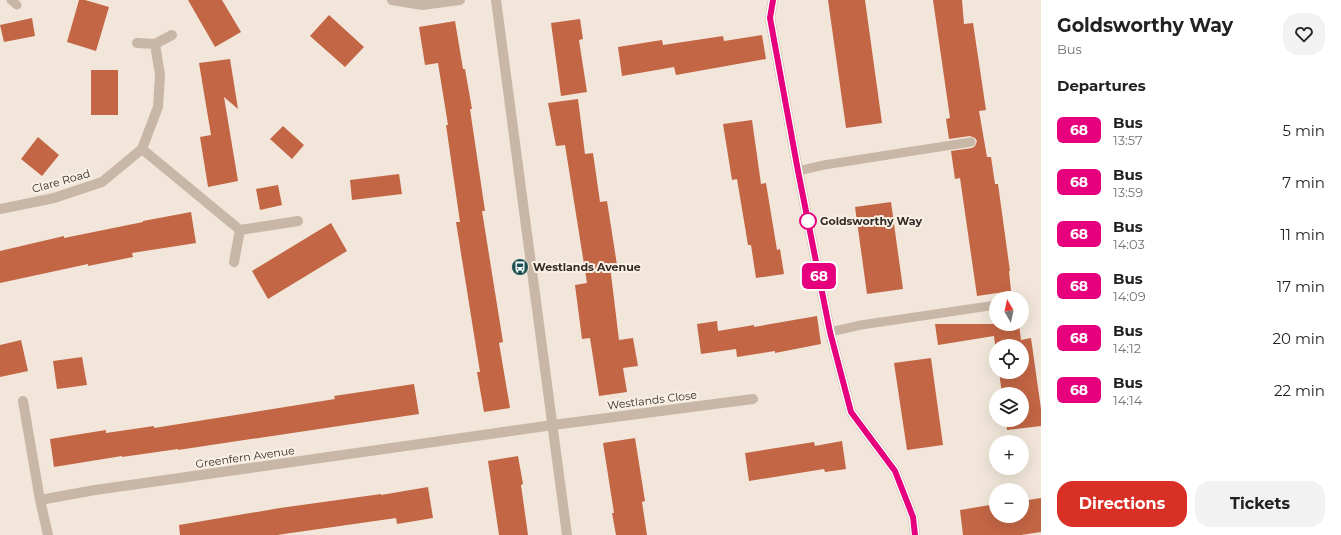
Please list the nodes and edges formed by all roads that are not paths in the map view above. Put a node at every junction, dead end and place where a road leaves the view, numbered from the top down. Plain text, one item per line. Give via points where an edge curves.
1 (392, 0) edge
2 (460, 0) edge
3 (496, 0) edge
4 (772, 0) edge
5 (172, 35) dead end
6 (137, 43) dead end
7 (155, 44) junction
8 (971, 142) dead end
9 (142, 149) junction
10 (798, 171) junction
11 (0, 209) edge
12 (298, 221) dead end
13 (240, 230) junction
14 (234, 262) dead end
15 (989, 306) edge
16 (830, 332) junction
17 (753, 399) dead end
18 (23, 401) dead end
19 (553, 425) junction
20 (40, 500) junction
21 (48, 535) edge
22 (566, 535) edge
23 (915, 535) edge

1 - 2 street via 422,5
3 - 19 street
4 - 10 street via 770,18
5 - 7 street
6 - 7 street
7 - 9 street, Clare Road via 160,75 158,107
8 - 10 lane
9 - 11 street, Clare Road via 102,182 54,198
9 - 13 street
10 - 16 street
12 - 13 street
13 - 14 street
15 - 16 lane via 860,325
16 - 23 street via 851,412 895,471 913,517
17 - 19 street, Westlands Close
18 - 20 street
19 - 20 street, Greenfern Avenue
19 - 22 street
20 - 21 street

